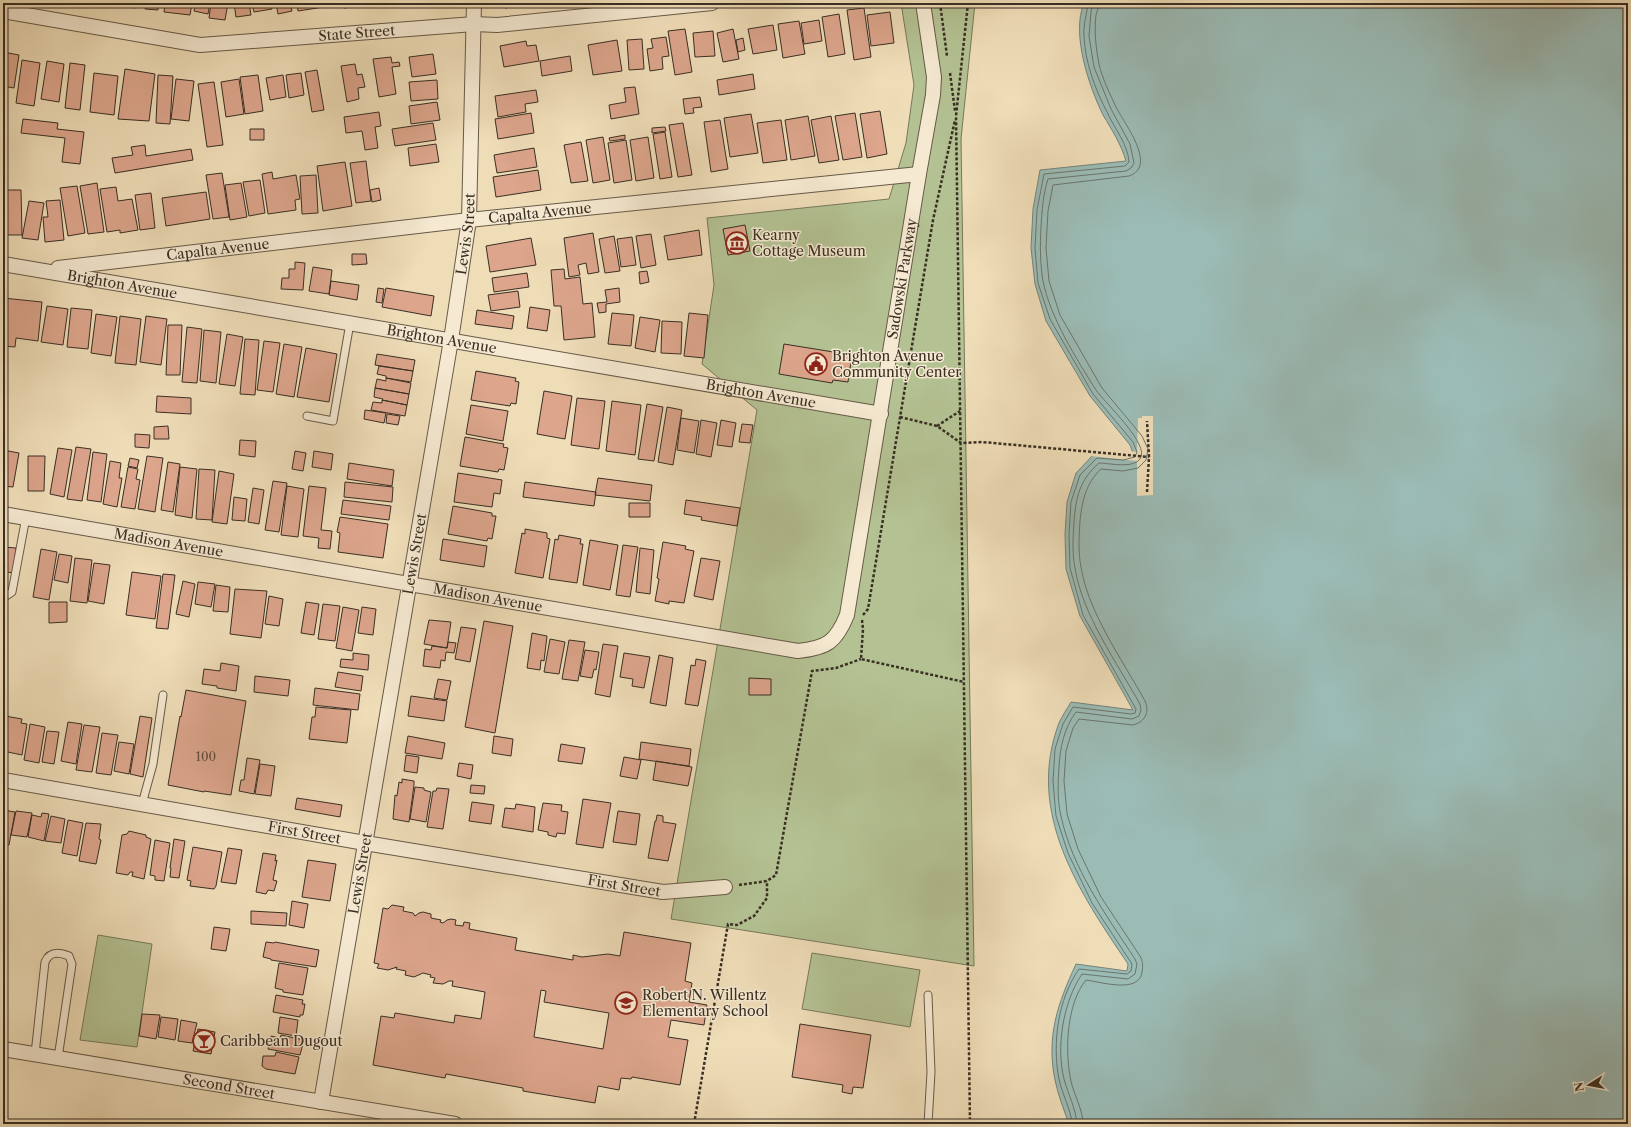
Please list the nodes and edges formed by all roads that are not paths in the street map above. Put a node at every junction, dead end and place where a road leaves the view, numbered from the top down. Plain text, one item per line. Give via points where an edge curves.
1 (474, 3) edge
2 (712, 3) edge
3 (923, 3) edge
4 (3, 11) edge
5 (474, 24) junction
6 (918, 174) junction
7 (469, 220) junction
8 (3, 264) edge
9 (42, 270) junction
10 (350, 323) junction
11 (451, 340) junction
12 (881, 414) junction
13 (307, 416) dead end
14 (3, 514) edge
15 (26, 518) junction
16 (409, 584) junction
17 (3, 598) edge
18 (829, 643) joint
19 (163, 695) dead end
20 (3, 780) edge
21 (142, 804) junction
22 (365, 843) junction
23 (725, 887) road end
24 (928, 995) dead end
25 (3, 1049) edge
26 (35, 1054) junction
27 (58, 1058) junction
28 (321, 1102) junction
29 (455, 1124) edge
30 (928, 1124) edge

1 - 5 street, Lewis Street
2 - 5 street, State Street via 497,25
3 - 6 street, Sadowski Parkway via 934,77
4 - 5 street, State Street via 200,45
5 - 7 street, Lewis Street
6 - 7 street, Capalta Avenue
6 - 12 street, Sadowski Parkway
7 - 9 street, Capalta Avenue
7 - 11 street, Lewis Street
8 - 9 street, Brighton Avenue
9 - 10 street, Brighton Avenue
10 - 11 street, Brighton Avenue
10 - 13 lane via 333,420
11 - 12 street, Brighton Avenue
11 - 16 street, Lewis Street
12 - 18 street, Sadowski Parkway via 847,615 840,631
14 - 15 street, Madison Avenue
15 - 16 street, Madison Avenue
15 - 17 lane via 12,592
16 - 18 street, Madison Avenue via 798,651
16 - 22 street, Lewis Street
19 - 21 lane via 153,764
20 - 21 street, First Street
21 - 22 street, First Street
22 - 23 street, First Street via 663,892
22 - 28 street, Lewis Street
24 - 30 lane via 931,1072
25 - 26 street, Second Street
26 - 27 street, Second Street
26 - 27 lane via 45,962 47,957 54,953 62,953 69,956 72,964
27 - 28 street, Second Street
28 - 29 street, Second Street

